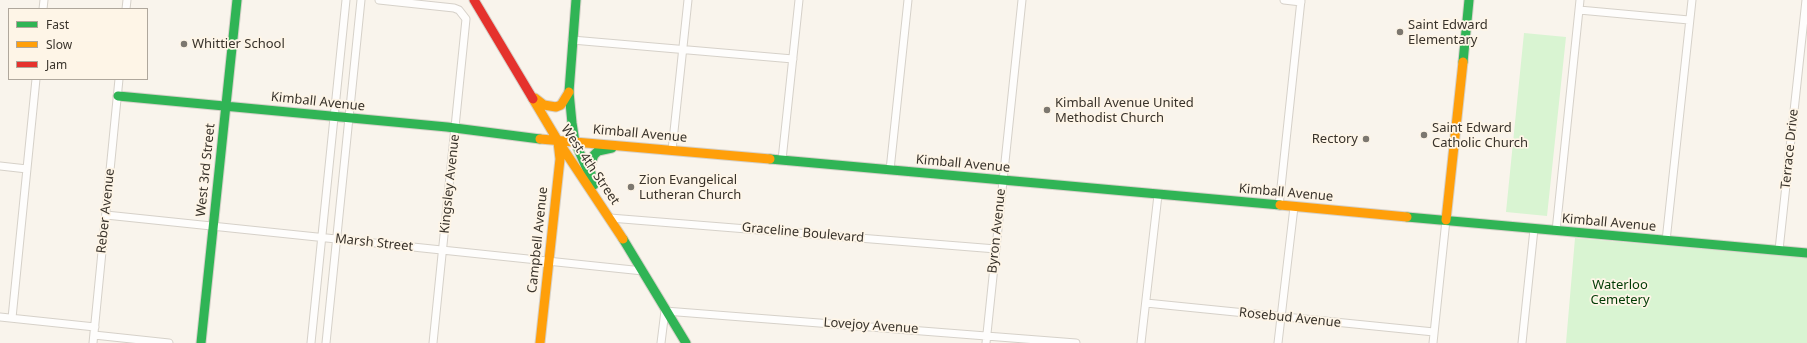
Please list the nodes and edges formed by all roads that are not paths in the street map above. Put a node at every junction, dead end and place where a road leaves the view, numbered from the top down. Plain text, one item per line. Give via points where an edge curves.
1 (237, 0) edge
2 (346, 0) edge
3 (361, 0) edge
4 (379, 0) edge
5 (474, 0) edge
6 (576, 0) edge
7 (688, 0) edge
8 (799, 0) edge
9 (908, 0) edge
10 (1022, 0) edge
11 (1284, 0) edge
12 (1469, 0) edge
13 (1580, 0) edge
14 (1692, 0) edge
15 (1806, 0) edge
16 (1301, 1) edge
17 (1579, 10) junction
18 (1690, 20) junction
19 (572, 40) junction
20 (683, 50) junction
21 (793, 59) junction
22 (36, 80) edge
23 (119, 80) edge
24 (527, 89) junction
25 (569, 92) junction
26 (118, 96) junction
27 (226, 106) junction
28 (334, 116) junction
29 (349, 118) junction
30 (455, 128) junction
31 (558, 141) junction
32 (575, 142) junction
33 (624, 146) junction
34 (672, 150) junction
35 (782, 160) junction
36 (0, 166) edge
37 (27, 169) junction
38 (890, 170) junction
39 (1003, 180) junction
40 (593, 182) junction
41 (1158, 195) junction
42 (1279, 206) junction
43 (1294, 207) junction
44 (106, 215) junction
45 (610, 218) junction
46 (1446, 220) junction
47 (213, 226) junction
48 (1534, 229) junction
49 (1556, 231) junction
50 (322, 237) junction
51 (336, 239) junction
52 (1666, 241) junction
53 (996, 249) junction
54 (443, 250) junction
55 (1779, 250) junction
56 (1807, 253) edge
57 (548, 261) junction
58 (643, 271) junction
59 (1146, 303) junction
60 (665, 311) junction
61 (0, 317) edge
62 (12, 318) junction
63 (1281, 318) junction
64 (95, 327) junction
65 (1434, 332) junction
66 (94, 335) junction
67 (987, 335) junction
68 (93, 343) edge
69 (169, 343) edge
70 (201, 343) edge
71 (311, 343) edge
72 (326, 343) edge
73 (433, 343) edge
74 (540, 343) edge
75 (661, 343) edge
76 (686, 343) edge
77 (986, 343) edge
78 (1076, 343) edge
79 (1141, 343) edge
80 (1278, 343) edge
81 (1433, 343) edge
82 (1522, 343) edge

1 - 27 main road, West 3rd Street
2 - 28 street
3 - 29 street
4 - 30 street, Kingsley Avenue via 454,8 466,19
5 - 24 main road, West 4th Street
6 - 19 main road
7 - 20 street
8 - 21 street
9 - 38 street
10 - 39 street, Byron Avenue
11 - 16 street
12 - 46 main road
13 - 17 street
14 - 18 street
15 - 55 street, Terrace Drive
16 - 42 street
17 - 18 street
17 - 49 street
18 - 52 street
19 - 20 street
19 - 25 main road
20 - 21 street
20 - 34 street
21 - 35 street
22 - 37 street
23 - 26 street, Reber Avenue
24 - 25 main road via 544,105 550,107 561,105
24 - 31 main road, West 4th Street
25 - 32 main road
26 - 27 main road, Kimball Avenue
26 - 44 street, Reber Avenue
27 - 28 main road, Kimball Avenue
27 - 47 main road, West 3rd Street
28 - 29 main road, Kimball Avenue
28 - 50 street
29 - 30 main road, Kimball Avenue
29 - 51 street
30 - 31 main road, Kimball Avenue
30 - 54 street, Kingsley Avenue
31 - 32 main road, Kimball Avenue
31 - 45 main road, West 4th Street
31 - 57 main road, Campbell Avenue via 560,159
32 - 33 main road, Kimball Avenue
32 - 40 main road
33 - 34 main road, Kimball Avenue
33 - 40 main road via 606,149 594,155 590,166
34 - 35 main road, Kimball Avenue
35 - 38 main road, Kimball Avenue
36 - 37 street
37 - 62 street
38 - 39 main road, Kimball Avenue
39 - 41 main road, Kimball Avenue
39 - 53 street, Byron Avenue
40 - 45 main road
41 - 42 main road, Kimball Avenue
41 - 59 street
42 - 43 main road, Kimball Avenue
43 - 46 main road, Kimball Avenue
43 - 63 street
44 - 47 street, Marsh Street
44 - 64 street, Reber Avenue
45 - 53 street, Graceline Boulevard
45 - 58 main road, West 4th Street
46 - 48 main road, Kimball Avenue
46 - 65 street
47 - 50 street, Marsh Street
47 - 70 main road, West 3rd Street
48 - 49 main road, Kimball Avenue
48 - 82 street
49 - 52 main road, Kimball Avenue
50 - 51 street, Marsh Street
50 - 71 street
51 - 54 street, Marsh Street
51 - 72 street
52 - 55 main road, Kimball Avenue
53 - 67 street, Byron Avenue
54 - 57 street, Marsh Street
54 - 73 street, Kingsley Avenue
55 - 56 main road, Kimball Avenue
57 - 58 street, Marsh Street
57 - 74 main road, Campbell Avenue
58 - 60 main road, West 4th Street
59 - 63 street, Rosebud Avenue
59 - 79 street
60 - 67 street, Lovejoy Avenue
60 - 75 street
60 - 76 main road, West 4th Street
61 - 62 street
62 - 64 street
63 - 65 street, Rosebud Avenue
63 - 80 street
64 - 66 street, Reber Avenue
65 - 81 street
66 - 68 street, Reber Avenue
66 - 69 street
67 - 77 street, Byron Avenue
67 - 78 street, Lovejoy Avenue

